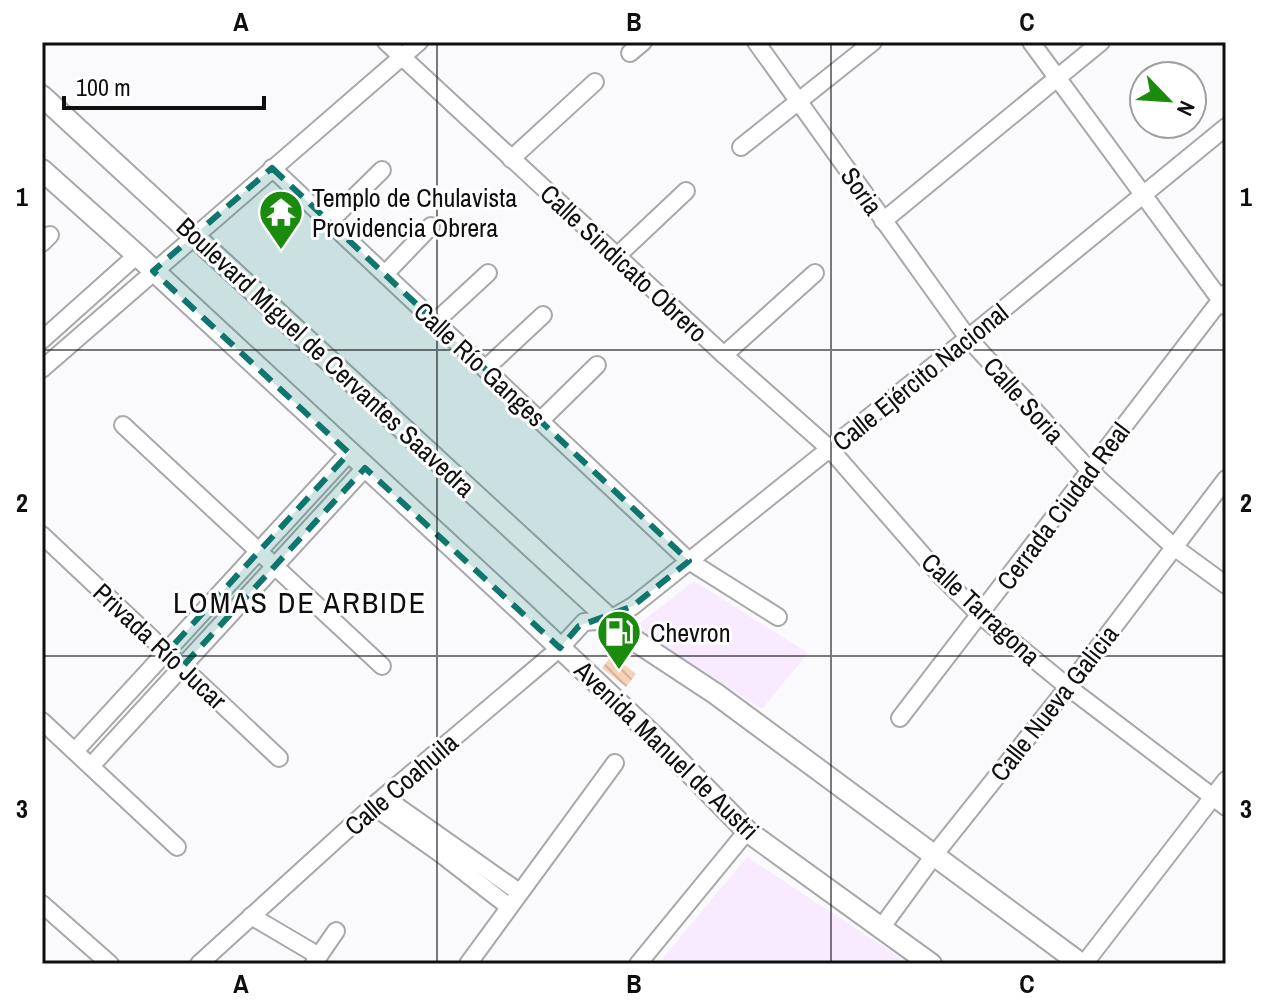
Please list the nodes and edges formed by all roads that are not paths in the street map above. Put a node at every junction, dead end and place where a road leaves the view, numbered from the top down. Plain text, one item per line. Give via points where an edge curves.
1 (386, 42) edge
2 (419, 42) edge
3 (756, 42) edge
4 (873, 42) edge
5 (1031, 42) edge
6 (1101, 42) edge
7 (401, 58) junction
8 (1057, 78) junction
9 (595, 82) dead end
10 (42, 96) edge
11 (799, 100) junction
12 (1226, 127) edge
13 (741, 147) dead end
14 (511, 159) junction
15 (272, 168) junction
16 (42, 170) edge
17 (382, 170) dead end
18 (686, 191) dead end
19 (1144, 196) junction
20 (883, 221) junction
21 (329, 222) junction
22 (431, 226) dead end
23 (194, 235) junction
24 (137, 255) junction
25 (617, 256) junction
26 (153, 271) junction
27 (488, 273) dead end
28 (815, 273) dead end
29 (385, 274) junction
30 (1224, 300) edge
31 (543, 315) dead end
32 (435, 322) junction
33 (968, 338) junction
34 (42, 340) edge
35 (724, 355) junction
36 (597, 365) dead end
37 (42, 369) edge
38 (485, 369) junction
39 (540, 421) junction
40 (123, 425) dead end
41 (830, 449) junction
42 (349, 453) junction
43 (365, 468) junction
44 (1090, 471) junction
45 (1226, 479) edge
46 (42, 535) edge
47 (1174, 547) junction
48 (259, 551) junction
49 (689, 561) junction
50 (274, 566) junction
51 (1226, 585) edge
52 (980, 615) junction
53 (778, 617) dead end
54 (609, 620) junction
55 (560, 648) junction
56 (167, 652) junction
57 (382, 666) dead end
58 (182, 667) junction
59 (1068, 687) junction
60 (900, 718) dead end
61 (42, 721) edge
62 (75, 751) junction
63 (279, 758) dead end
64 (615, 763) dead end
65 (91, 766) junction
66 (1226, 780) edge
67 (378, 802) junction
68 (1219, 802) edge
69 (747, 831) junction
70 (177, 847) dead end
71 (935, 854) junction
72 (519, 892) junction
73 (42, 904) edge
74 (508, 906) junction
75 (251, 916) junction
76 (881, 928) junction
77 (336, 931) dead end
78 (316, 960) edge
79 (110, 964) edge
80 (199, 964) edge
81 (468, 964) edge
82 (638, 964) edge
83 (931, 964) edge
84 (1083, 964) edge

1 - 7 street, Calle Sindicato Obrero
2 - 7 street
3 - 11 street, Soria
4 - 11 street
5 - 8 street
6 - 8 street
7 - 14 street, Calle Sindicato Obrero
7 - 15 street
8 - 19 street
8 - 20 street
9 - 14 street
10 - 23 main road, Boulevard Miguel de Cervantes Saavedra
11 - 13 street
11 - 20 street, Soria
12 - 19 street, Calle Ejército Nacional
14 - 25 street, Calle Sindicato Obrero
15 - 21 street, Calle Río Ganges
15 - 23 street
16 - 24 main road, Boulevard Miguel de Cervantes Saavedra
17 - 21 street
18 - 25 street
19 - 30 street
19 - 33 street, Calle Ejército Nacional
20 - 33 street, Soria
21 - 29 street, Calle Río Ganges
22 - 29 street
23 - 26 street
23 - 54 main road, Boulevard Miguel de Cervantes Saavedra
24 - 26 main road, Boulevard Miguel de Cervantes Saavedra
24 - 34 street
25 - 35 street, Calle Sindicato Obrero
26 - 37 street
26 - 42 main road, Boulevard Miguel de Cervantes Saavedra
27 - 32 street
28 - 35 street
29 - 32 street, Calle Río Ganges
30 - 44 street, Cerrada Ciudad Real
31 - 38 street
32 - 38 street, Calle Río Ganges
33 - 41 street, Calle Ejército Nacional
33 - 44 street, Calle Soria
35 - 41 street, Calle Sindicato Obrero
36 - 39 street
38 - 39 street, Calle Río Ganges
39 - 49 street, Calle Río Ganges
40 - 48 street
41 - 49 street, Calle Ejército Nacional
41 - 52 street, Calle Tarragona
42 - 43 main road, Boulevard Miguel de Cervantes Saavedra
42 - 48 street
43 - 50 street
43 - 55 main road, Boulevard Miguel de Cervantes Saavedra
44 - 47 street, Calle Soria
44 - 52 street, Cerrada Ciudad Real
45 - 47 street, Calle Nueva Galicia
46 - 56 street, Privada Río Jucar
47 - 51 street, Calle Soria
47 - 59 street, Calle Nueva Galicia
48 - 50 street
48 - 56 street
49 - 53 street, Calle Río Ganges
49 - 54 street, Calle Ejército Nacional
50 - 57 street
50 - 58 street
52 - 59 street, Calle Tarragona
52 - 60 street, Cerrada Ciudad Real
54 - 55 street, Calle Coahuila via 584,622
54 - 71 main road, Boulevard Miguel de Cervantes Saavedra
55 - 67 street, Calle Coahuila
55 - 69 main road, Avenida Manuel de Austri
56 - 58 street, Privada Río Jucar
56 - 62 street
58 - 63 street, Privada Río Jucar
58 - 65 street
59 - 68 street, Calle Tarragona
59 - 71 street, Calle Nueva Galicia
61 - 62 street
62 - 65 street
64 - 72 street
65 - 70 street
66 - 68 street
67 - 72 street
67 - 74 street
67 - 75 street, Calle Coahuila
68 - 84 street
69 - 76 main road, Avenida Manuel de Austri
69 - 82 street
71 - 76 street, Calle Nueva Galicia
71 - 84 main road, Boulevard Miguel de Cervantes Saavedra
72 - 74 street
73 - 79 street
74 - 81 street
75 - 78 street
75 - 80 street, Calle Coahuila
76 - 83 main road, Avenida Manuel de Austri
77 - 78 street

